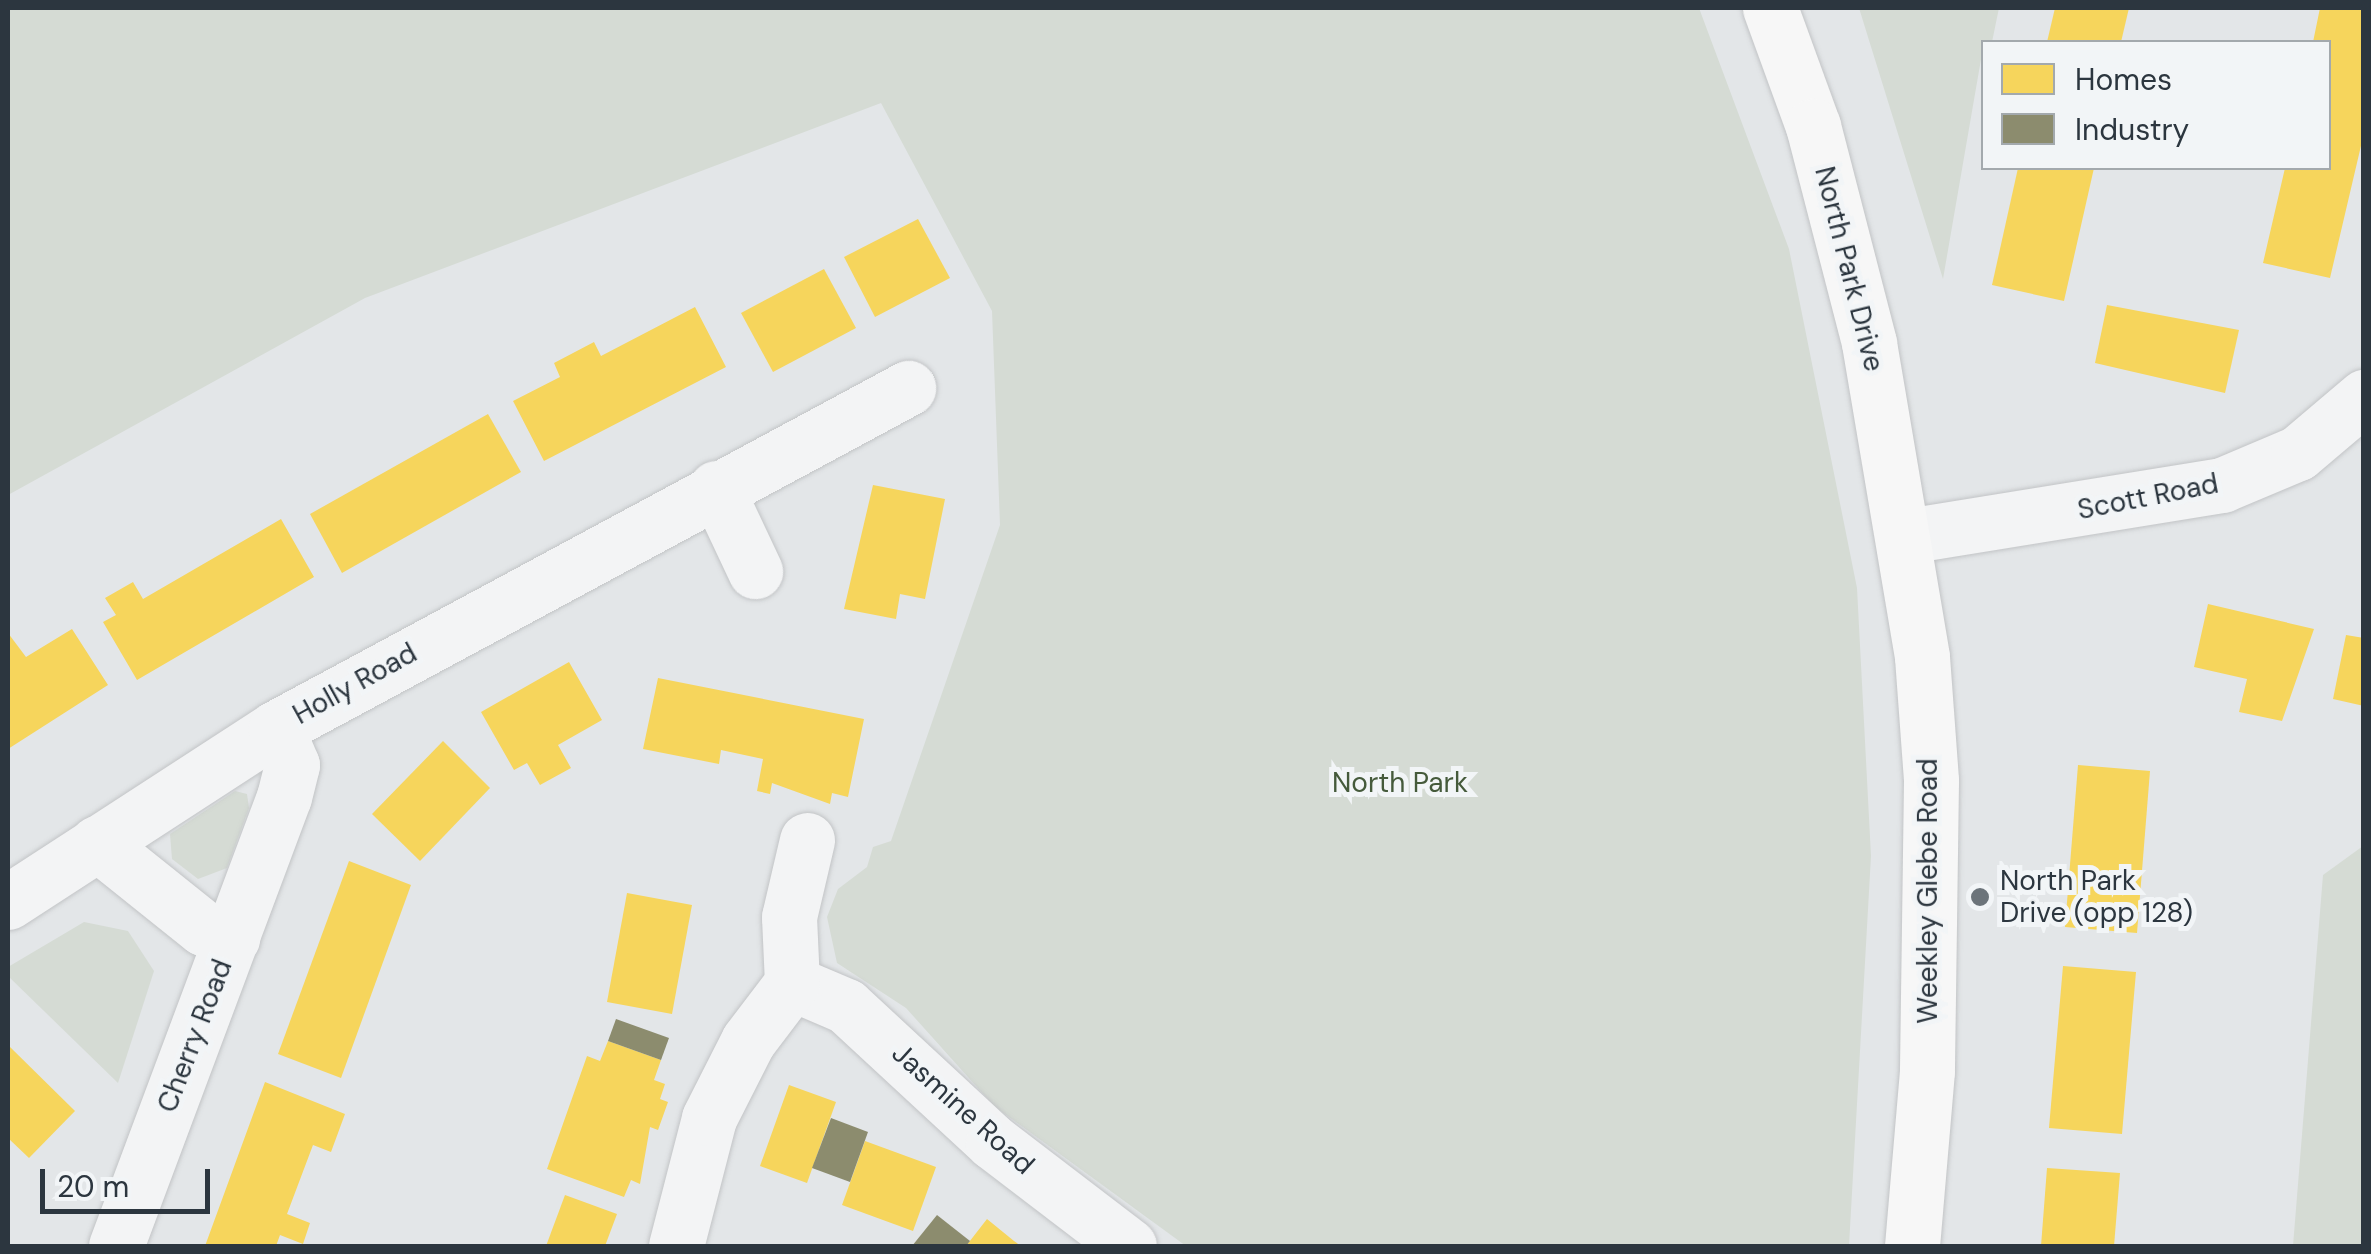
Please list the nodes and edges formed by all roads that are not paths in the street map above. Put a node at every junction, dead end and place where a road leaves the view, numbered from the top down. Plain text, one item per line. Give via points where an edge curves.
1 (1770, 8) edge
2 (908, 388) dead end
3 (2364, 397) edge
4 (716, 488) junction
5 (1907, 536) junction
6 (755, 571) dead end
7 (276, 728) junction
8 (806, 840) dead end
9 (98, 843) junction
10 (8, 902) edge
11 (232, 938) junction
12 (792, 984) junction
13 (116, 1246) edge
14 (676, 1246) edge
15 (1128, 1246) edge
16 (1912, 1246) edge

1 - 5 street, North Park Drive via 1823,162
2 - 4 street, Holly Road
3 - 5 street, Scott Road via 2298,453 2222,484
4 - 6 street
4 - 7 street, Holly Road
5 - 16 street, Weekley Glebe Road via 1931,781 1927,1072
7 - 9 street, Holly Road
7 - 11 street, Cherry Road via 292,765
8 - 12 street via 789,917
9 - 10 street, Holly Road
9 - 11 street, Cherry Road via 203,928
11 - 13 street, Cherry Road
12 - 14 street via 748,1040 709,1118
12 - 15 street, Jasmine Road via 846,1006 993,1142

